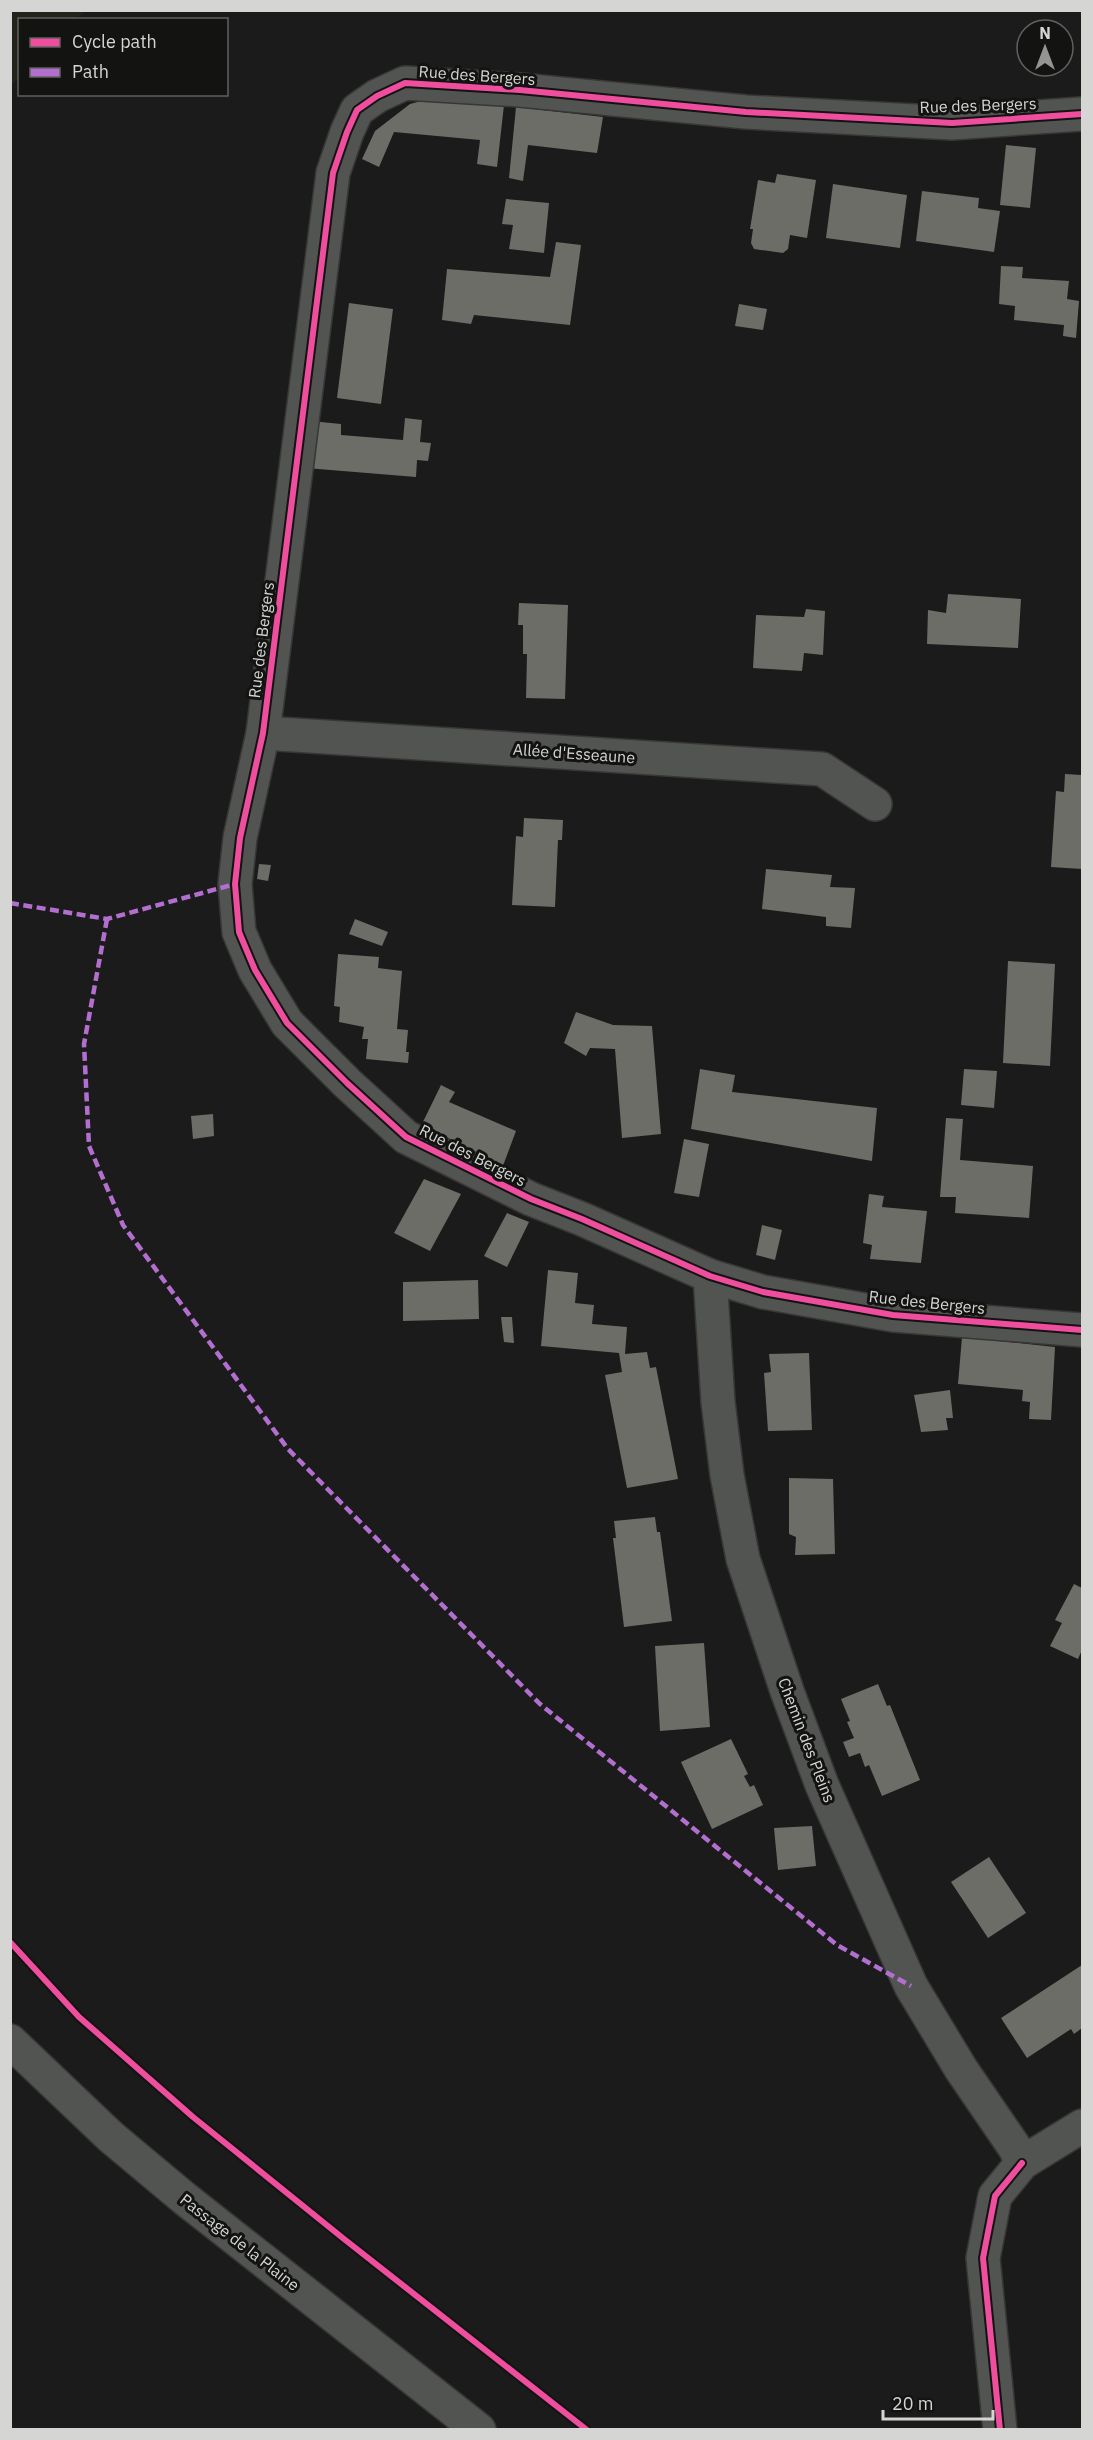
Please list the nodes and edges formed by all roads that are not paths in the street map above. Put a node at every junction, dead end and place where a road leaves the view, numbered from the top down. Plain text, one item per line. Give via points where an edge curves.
1 (1083, 114) edge
2 (263, 733) junction
3 (875, 804) dead end
4 (710, 1276) junction
5 (1083, 1330) edge
6 (10, 2042) edge
7 (1083, 2126) edge
8 (1022, 2163) junction
9 (479, 2430) edge
10 (1000, 2430) edge

1 - 2 street, Rue des Bergers via 952,123 746,112 520,90 405,84 357,110 333,173
2 - 3 street, Allée d'Esseaune via 822,769
2 - 4 street, Rue des Bergers via 240,838 236,909 239,932 255,970 287,1023 406,1137 531,1199
4 - 5 street, Rue des Bergers via 763,1292 893,1315
4 - 8 street, Chemin des Pleins via 718,1402 729,1485 743,1558 787,1691 822,1785 911,1986
6 - 9 street, Passage de la Plaine via 111,2137 184,2198
7 - 8 street
8 - 10 street via 995,2196 983,2258

